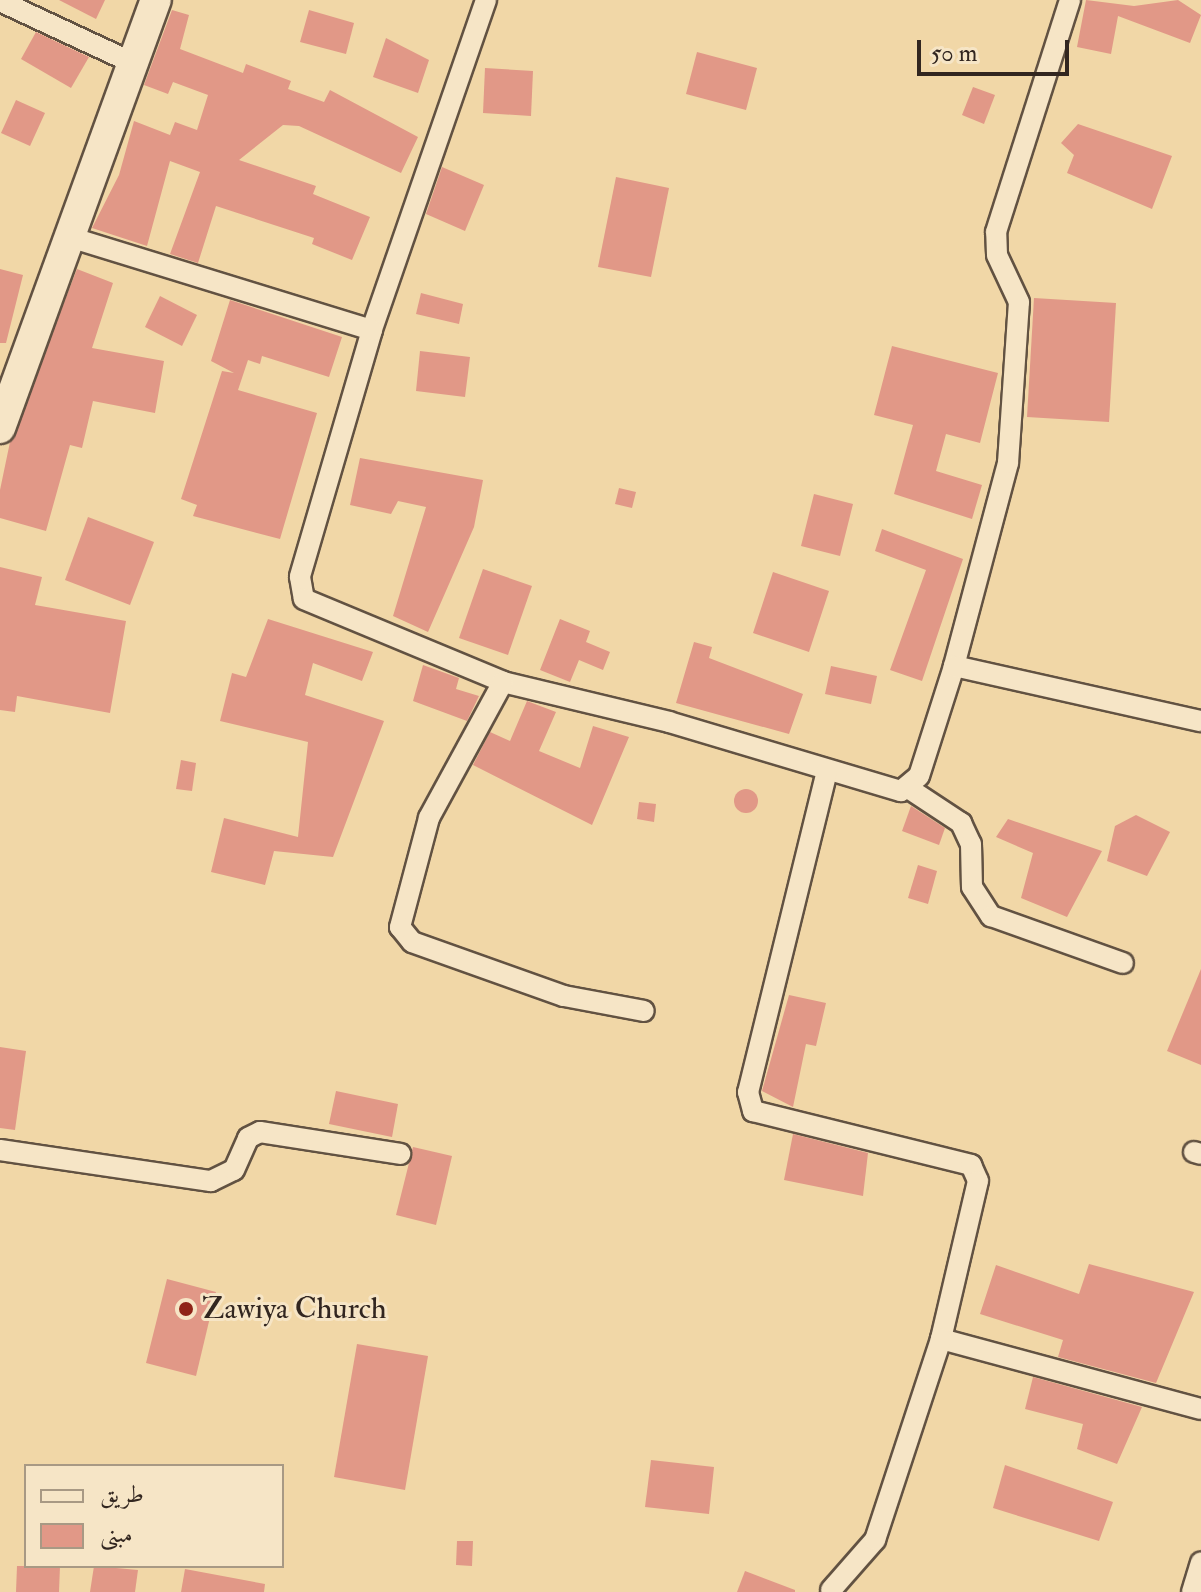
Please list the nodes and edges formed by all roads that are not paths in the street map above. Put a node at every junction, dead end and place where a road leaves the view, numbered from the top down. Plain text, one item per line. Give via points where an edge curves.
1 (156, 0) edge
2 (486, 0) edge
3 (1070, 0) edge
4 (0, 1) edge
5 (133, 63) junction
6 (66, 236) junction
7 (372, 330) junction
8 (0, 428) edge
9 (954, 666) junction
10 (503, 682) junction
11 (1201, 721) edge
12 (827, 771) junction
13 (908, 788) junction
14 (1123, 963) dead end
15 (644, 1011) dead end
16 (0, 1150) edge
17 (400, 1154) dead end
18 (941, 1339) junction
19 (1201, 1409) edge
20 (1201, 1562) edge
21 (831, 1590) dead end
22 (1192, 1592) edge

1 - 5 street
2 - 7 street
3 - 9 street via 996,232 997,255 1019,302 1008,463
4 - 5 street
5 - 6 street
6 - 7 street
6 - 8 street
7 - 10 street via 300,590 315,605
9 - 11 street
9 - 13 street
10 - 12 street via 669,722
10 - 15 street via 429,818 400,927 412,942 564,996
12 - 13 street
12 - 18 street via 748,1102 775,1119 953,1156 977,1172
13 - 14 street via 961,823 971,844 972,887 991,916
16 - 17 street via 211,1181 234,1170 248,1138 260,1132
18 - 19 street
18 - 21 street via 875,1540
20 - 22 street

